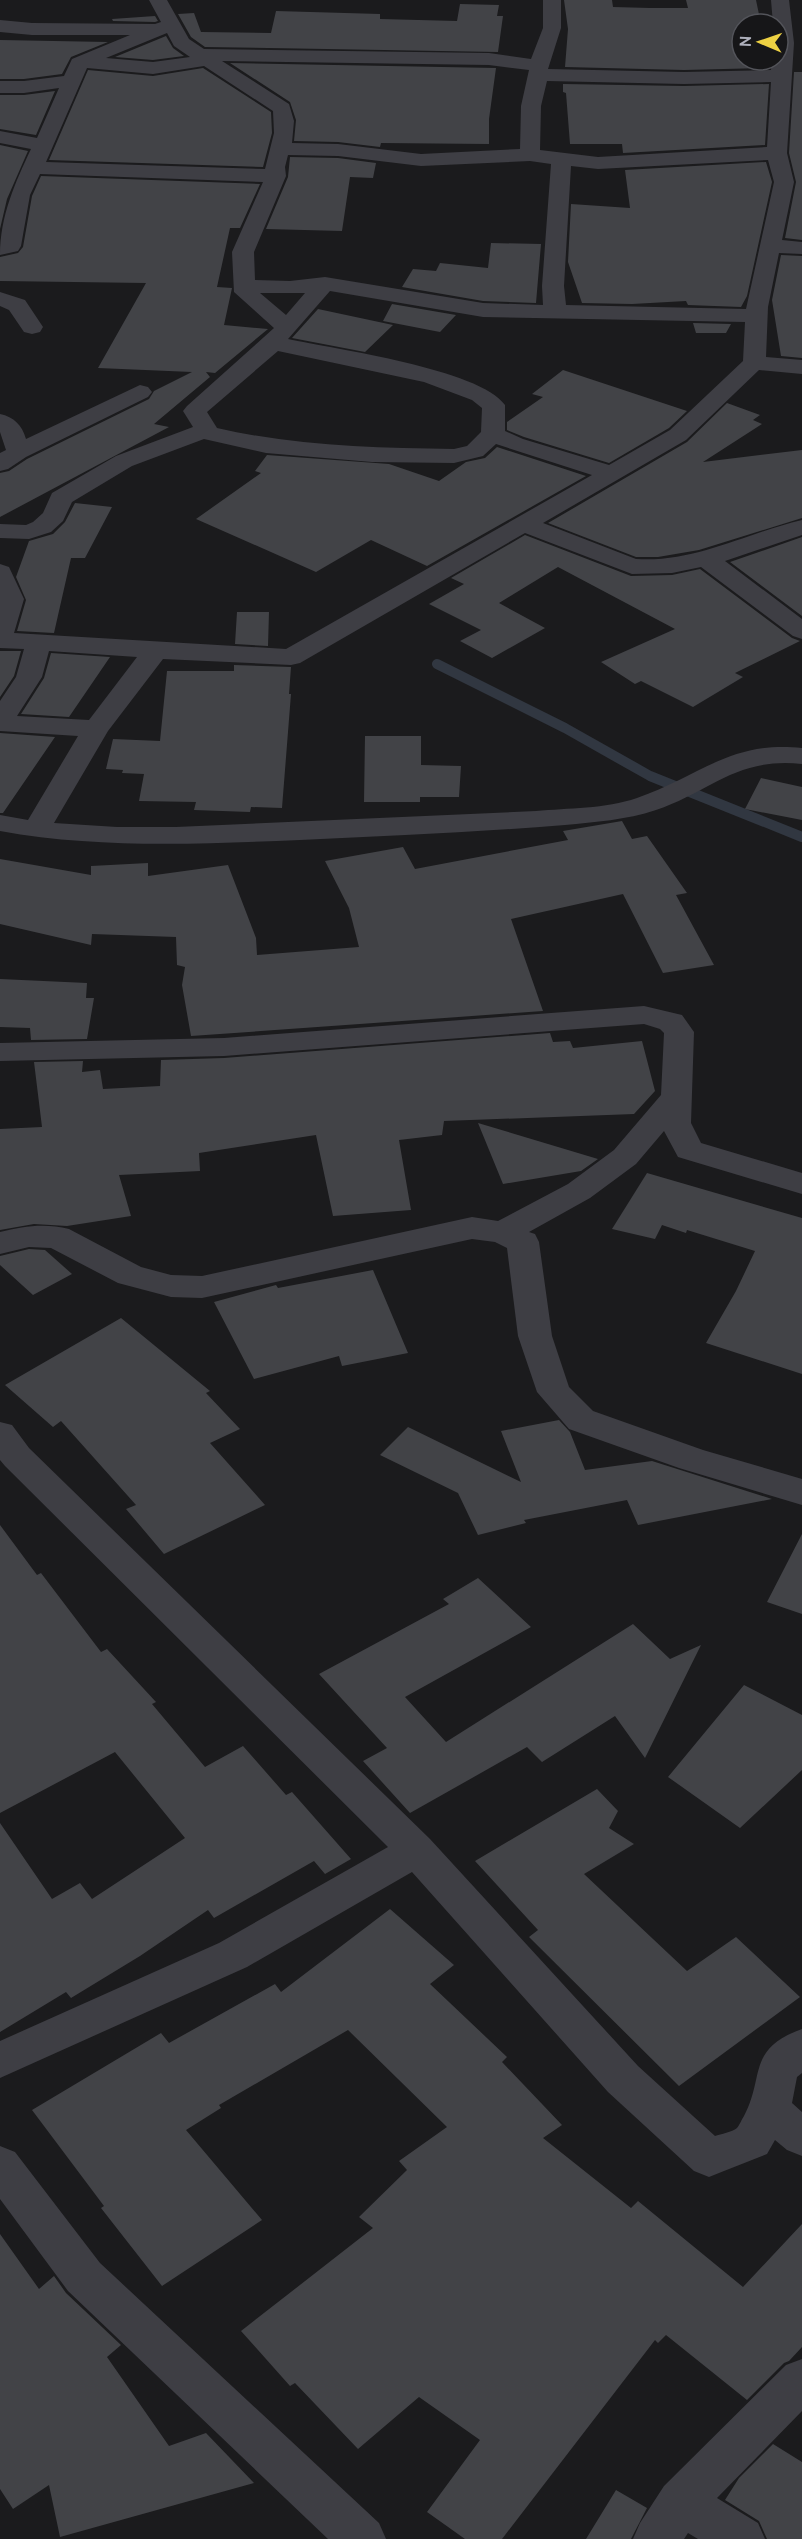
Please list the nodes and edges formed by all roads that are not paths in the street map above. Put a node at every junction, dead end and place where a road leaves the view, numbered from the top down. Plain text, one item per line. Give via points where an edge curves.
1 (158, 0) edge
2 (552, 0) edge
3 (780, 0) edge
4 (0, 26) edge
5 (167, 26) junction
6 (203, 58) junction
7 (539, 71) junction
8 (75, 72) junction
9 (781, 76) junction
10 (0, 87) edge
11 (0, 137) edge
12 (44, 145) junction
13 (280, 149) junction
14 (530, 154) junction
15 (778, 158) junction
16 (561, 160) junction
17 (802, 165) edge
18 (33, 168) junction
19 (276, 176) junction
20 (781, 196) junction
21 (802, 197) edge
22 (7, 224) edge
23 (770, 246) junction
24 (802, 248) edge
25 (0, 249) edge
26 (325, 284) junction
27 (244, 286) junction
28 (0, 299) edge
29 (555, 312) junction
30 (757, 316) junction
31 (32, 327) dead end
32 (280, 335) junction
33 (754, 363) junction
34 (802, 367) edge
35 (140, 393) dead end
36 (0, 421) edge
37 (206, 430) junction
38 (493, 434) junction
39 (9, 458) edge
40 (612, 473) junction
41 (525, 524) junction
42 (802, 527) edge
43 (0, 531) edge
44 (706, 559) junction
45 (0, 572) edge
46 (802, 631) edge
47 (0, 639) edge
48 (39, 642) junction
49 (155, 651) junction
50 (0, 722) edge
51 (96, 729) junction
52 (802, 756) edge
53 (12, 827) edge
54 (5, 1050) edge
55 (675, 1098) junction
56 (689, 1150) junction
57 (626, 1157) junction
58 (802, 1184) edge
59 (501, 1232) junction
60 (0, 1243) edge
61 (0, 1434) edge
62 (802, 1492) edge
63 (416, 1850) junction
64 (802, 2047) edge
65 (0, 2060) edge
66 (769, 2110) junction
67 (802, 2137) edge
68 (0, 2165) edge
69 (802, 2380) edge
70 (669, 2520) edge
71 (362, 2539) edge
72 (741, 2539) edge

1 - 5 street
2 - 7 street via 552,28
3 - 9 street via 784,43
4 - 5 street
5 - 6 street
5 - 8 street
6 - 7 street via 489,59
6 - 8 street via 153,68
6 - 13 street via 282,108 285,122
7 - 9 street via 684,78
7 - 14 street via 531,106
8 - 10 street via 40,86
8 - 12 street
9 - 15 street
11 - 12 street
12 - 18 street
13 - 14 street via 338,150 421,160
13 - 19 street via 273,166
14 - 16 street
15 - 16 street via 598,163
15 - 17 street
15 - 20 street via 784,182
16 - 29 street via 553,286
18 - 19 street
18 - 22 street
19 - 27 street via 243,252
20 - 21 street
20 - 23 street via 784,222
22 - 25 street via 10,246
23 - 24 street
23 - 30 street
26 - 27 street via 290,288
26 - 29 street via 483,310
26 - 32 street
27 - 32 street
28 - 31 street via 17,305
29 - 30 street
30 - 33 street
32 - 37 street via 195,411
32 - 38 street via 430,376 480,395 493,405
33 - 34 street
33 - 40 street via 678,435
35 - 39 street
36 - 39 street via 12,430
37 - 38 street via 266,446 434,456 475,451
37 - 43 street via 124,461 61,498 54,516 42,527 29,532
38 - 40 street
40 - 41 street
41 - 44 street via 647,569
41 - 49 street via 291,657
42 - 44 street
44 - 46 street
45 - 47 street via 10,599
47 - 48 street
48 - 49 street
48 - 50 street via 29,677
49 - 51 street
50 - 51 street
51 - 53 street
52 - 53 street via 771,754 739,760 648,805 578,816 167,837
54 - 55 street via 224,1047 644,1015 671,1022 679,1032
55 - 56 street via 675,1123
55 - 57 street
56 - 57 street via 652,1150
56 - 58 street
57 - 59 street via 579,1191
59 - 60 street via 472,1228 202,1287 171,1286 130,1275 57,1238 29,1236
59 - 62 street via 523,1242 535,1336 554,1392 581,1420
61 - 63 street via 17,1457
63 - 65 street via 233,1955
63 - 66 street via 623,2079 709,2158 752,2141
64 - 66 street via 778,2068
66 - 67 street
68 - 71 street via 84,2277
69 - 70 street
70 - 72 street

